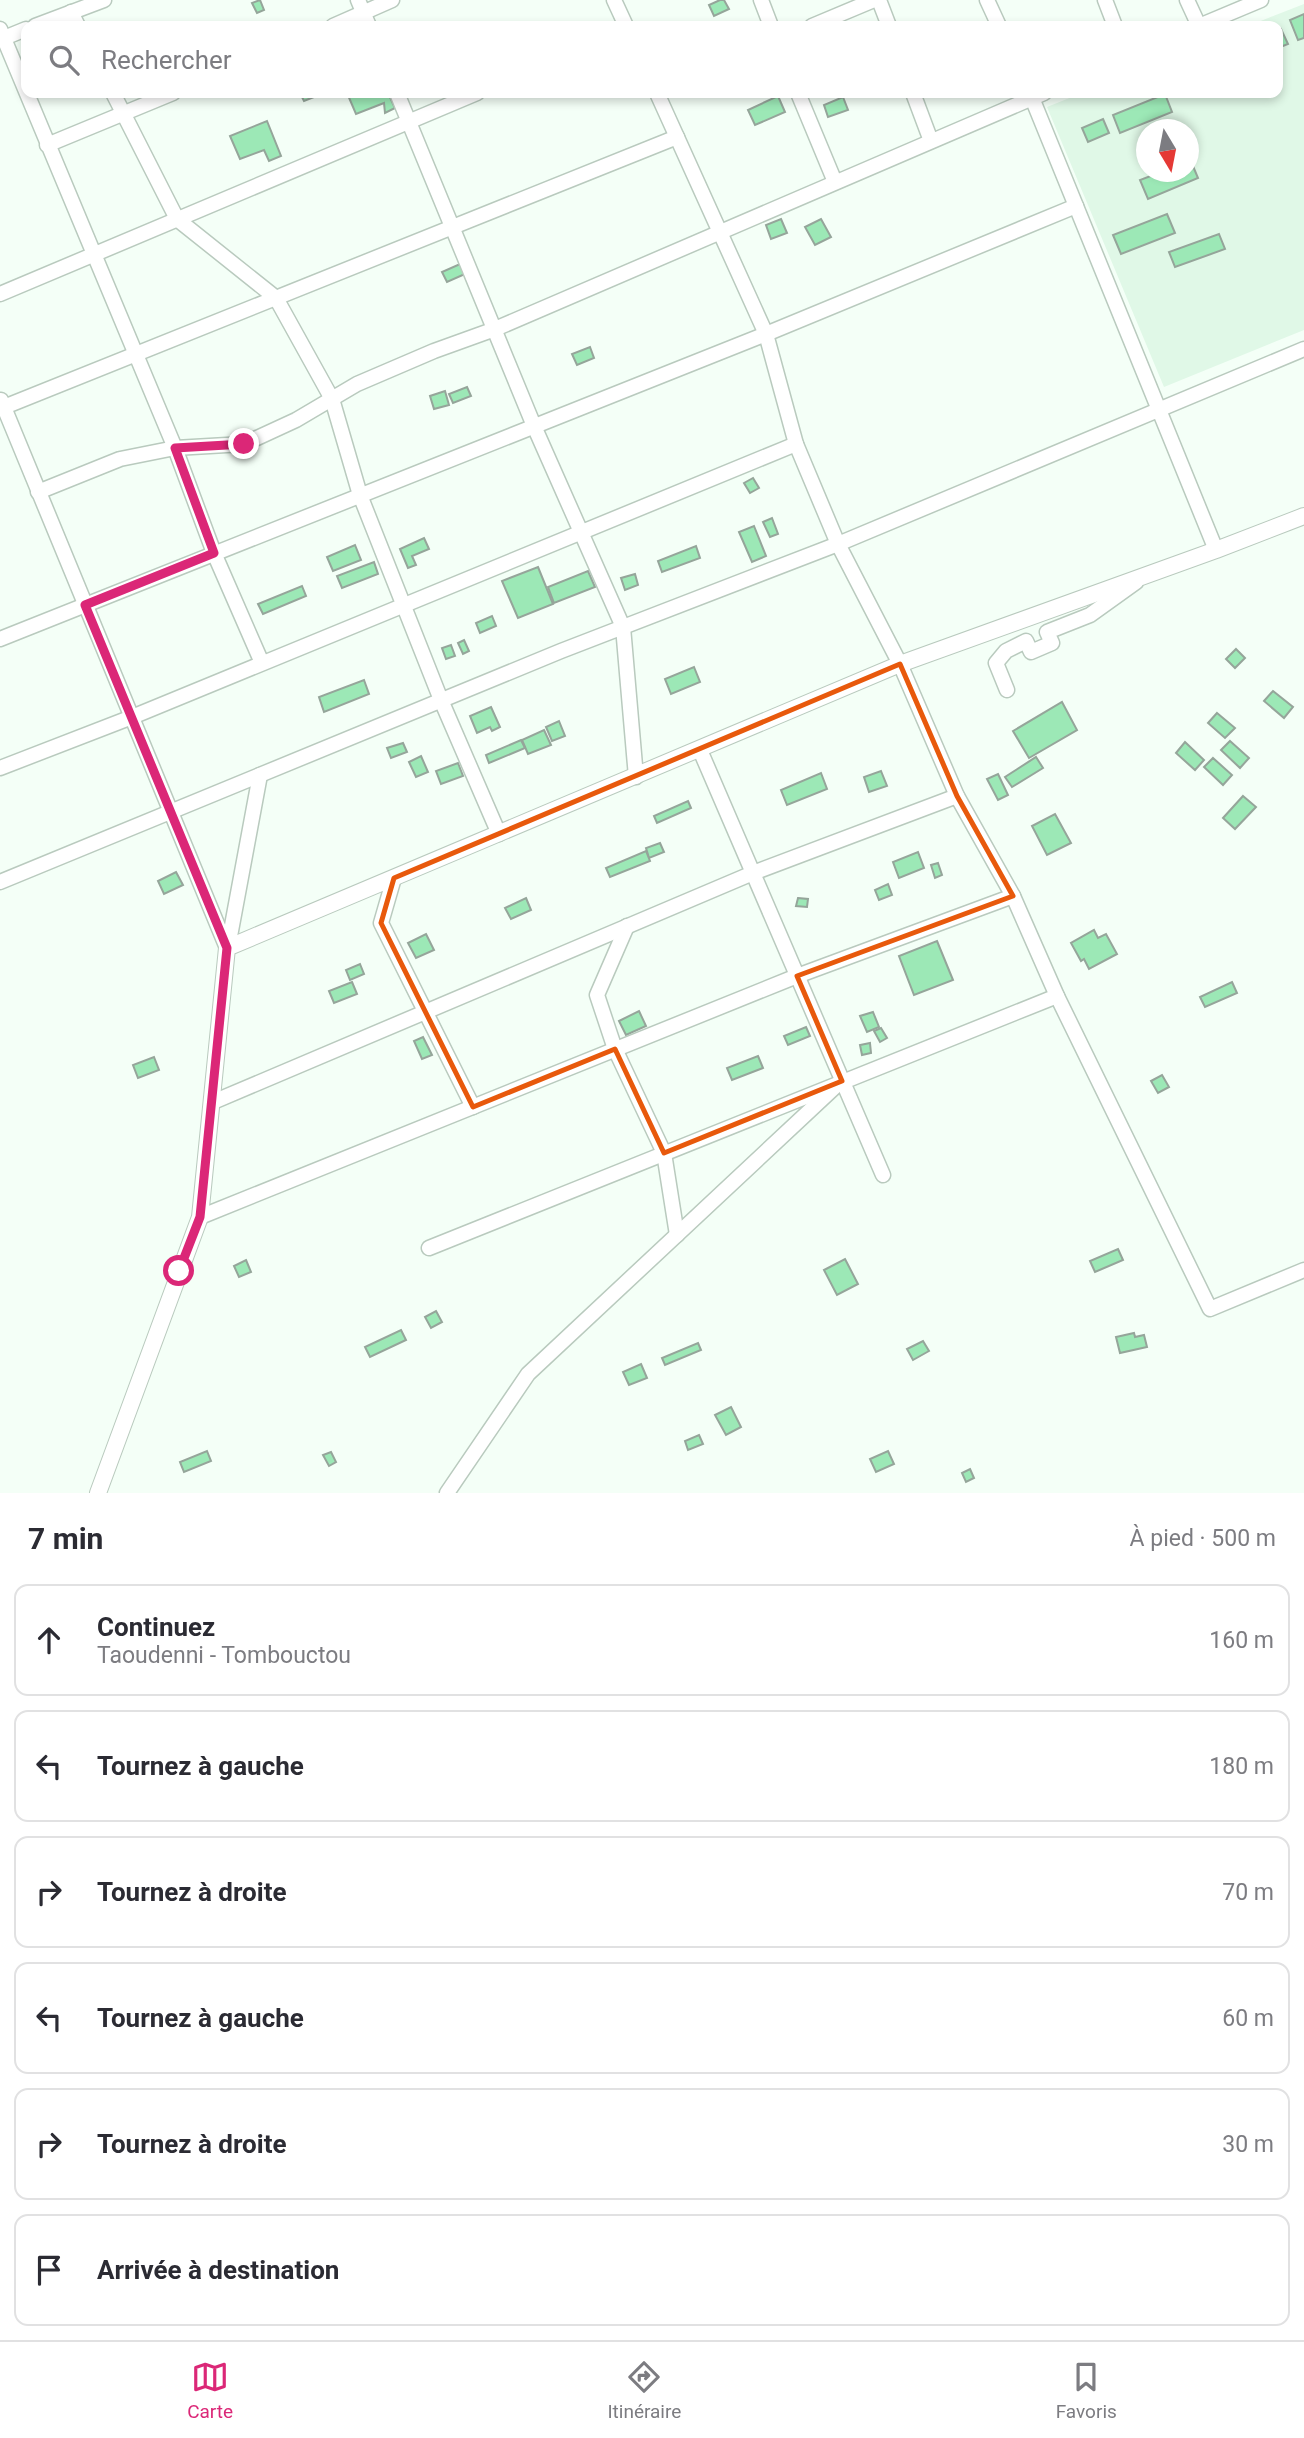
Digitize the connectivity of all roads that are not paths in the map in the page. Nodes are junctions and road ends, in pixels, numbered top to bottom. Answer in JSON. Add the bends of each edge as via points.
{"nodes":[{"id":1,"x":104,"y":0,"type":"edge"},
{"id":2,"x":392,"y":0,"type":"edge"},
{"id":3,"x":614,"y":0,"type":"edge"},
{"id":4,"x":761,"y":0,"type":"edge"},
{"id":5,"x":874,"y":0,"type":"edge"},
{"id":6,"x":879,"y":0,"type":"edge"},
{"id":7,"x":988,"y":0,"type":"edge"},
{"id":8,"x":1105,"y":0,"type":"edge"},
{"id":9,"x":1188,"y":0,"type":"edge"},
{"id":10,"x":1261,"y":0,"type":"edge"},
{"id":11,"x":71,"y":12,"type":"junction"},
{"id":12,"x":364,"y":13,"type":"edge"},
{"id":13,"x":47,"y":21,"type":"edge"},
{"id":14,"x":76,"y":21,"type":"edge"},
{"id":15,"x":345,"y":21,"type":"edge"},
{"id":16,"x":624,"y":21,"type":"edge"},
{"id":17,"x":769,"y":21,"type":"edge"},
{"id":18,"x":824,"y":21,"type":"edge"},
{"id":19,"x":887,"y":21,"type":"edge"},
{"id":20,"x":997,"y":21,"type":"edge"},
{"id":21,"x":1113,"y":21,"type":"edge"},
{"id":22,"x":1197,"y":21,"type":"edge"},
{"id":23,"x":1211,"y":21,"type":"edge"},
{"id":24,"x":21,"y":30,"type":"edge"},
{"id":25,"x":2,"y":33,"type":"edge"},
{"id":26,"x":21,"y":80,"type":"edge"},
{"id":27,"x":28,"y":98,"type":"edge"},
{"id":28,"x":116,"y":98,"type":"edge"},
{"id":29,"x":160,"y":98,"type":"edge"},
{"id":30,"x":399,"y":98,"type":"edge"},
{"id":31,"x":465,"y":98,"type":"edge"},
{"id":32,"x":660,"y":98,"type":"edge"},
{"id":33,"x":800,"y":98,"type":"edge"},
{"id":34,"x":915,"y":98,"type":"edge"},
{"id":35,"x":1026,"y":98,"type":"edge"},
{"id":36,"x":1036,"y":98,"type":"edge"},
{"id":37,"x":123,"y":113,"type":"junction"},
{"id":38,"x":409,"y":122,"type":"junction"},
{"id":39,"x":677,"y":137,"type":"junction"},
{"id":40,"x":931,"y":141,"type":"junction"},
{"id":41,"x":47,"y":145,"type":"junction"},
{"id":42,"x":835,"y":182,"type":"junction"},
{"id":43,"x":1076,"y":206,"type":"junction"},
{"id":44,"x":177,"y":219,"type":"junction"},
{"id":45,"x":453,"y":227,"type":"junction"},
{"id":46,"x":719,"y":231,"type":"junction"},
{"id":47,"x":93,"y":254,"type":"junction"},
{"id":48,"x":0,"y":294,"type":"edge"},
{"id":49,"x":276,"y":298,"type":"junction"},
{"id":50,"x":495,"y":329,"type":"junction"},
{"id":51,"x":766,"y":334,"type":"junction"},
{"id":52,"x":1304,"y":349,"type":"edge"},
{"id":53,"x":135,"y":355,"type":"junction"},
{"id":54,"x":332,"y":399,"type":"junction"},
{"id":55,"x":2,"y":403,"type":"edge"},
{"id":56,"x":1159,"y":410,"type":"junction"},
{"id":57,"x":534,"y":426,"type":"junction"},
{"id":58,"x":796,"y":444,"type":"junction"},
{"id":59,"x":175,"y":448,"type":"junction"},
{"id":60,"x":38,"y":492,"type":"junction"},
{"id":61,"x":360,"y":495,"type":"junction"},
{"id":62,"x":1304,"y":516,"type":"edge"},
{"id":63,"x":581,"y":532,"type":"junction"},
{"id":64,"x":838,"y":544,"type":"junction"},
{"id":65,"x":1216,"y":550,"type":"junction"},
{"id":66,"x":214,"y":553,"type":"junction"},
{"id":67,"x":1147,"y":575,"type":"junction"},
{"id":68,"x":85,"y":605,"type":"junction"},
{"id":69,"x":403,"y":605,"type":"junction"},
{"id":70,"x":623,"y":627,"type":"junction"},
{"id":71,"x":0,"y":639,"type":"edge"},
{"id":72,"x":262,"y":663,"type":"junction"},
{"id":73,"x":900,"y":664,"type":"junction"},
{"id":74,"x":1007,"y":690,"type":"dead end"},
{"id":75,"x":441,"y":700,"type":"junction"},
{"id":76,"x":132,"y":717,"type":"junction"},
{"id":77,"x":700,"y":750,"type":"junction"},
{"id":78,"x":0,"y":768,"type":"edge"},
{"id":79,"x":260,"y":775,"type":"junction"},
{"id":80,"x":636,"y":777,"type":"junction"},
{"id":81,"x":957,"y":796,"type":"junction"},
{"id":82,"x":171,"y":812,"type":"junction"},
{"id":83,"x":499,"y":834,"type":"junction"},
{"id":84,"x":753,"y":873,"type":"junction"},
{"id":85,"x":394,"y":878,"type":"junction"},
{"id":86,"x":0,"y":882,"type":"edge"},
{"id":87,"x":1013,"y":896,"type":"junction"},
{"id":88,"x":627,"y":926,"type":"junction"},
{"id":89,"x":227,"y":948,"type":"junction"},
{"id":90,"x":797,"y":976,"type":"junction"},
{"id":91,"x":1058,"y":996,"type":"junction"},
{"id":92,"x":424,"y":1012,"type":"junction"},
{"id":93,"x":615,"y":1049,"type":"junction"},
{"id":94,"x":842,"y":1081,"type":"junction"},
{"id":95,"x":213,"y":1102,"type":"junction"},
{"id":96,"x":473,"y":1107,"type":"junction"},
{"id":97,"x":664,"y":1153,"type":"junction"},
{"id":98,"x":883,"y":1175,"type":"dead end"},
{"id":99,"x":200,"y":1217,"type":"junction"},
{"id":100,"x":677,"y":1234,"type":"junction"},
{"id":101,"x":429,"y":1248,"type":"dead end"},
{"id":102,"x":1304,"y":1270,"type":"edge"},
{"id":103,"x":98,"y":1493,"type":"edge"},
{"id":104,"x":447,"y":1493,"type":"edge"}],
"edges":[{"from":1,"to":11,"type":"street"},
{"from":2,"to":12,"type":"street"},
{"from":3,"to":16,"type":"street"},
{"from":4,"to":17,"type":"street"},
{"from":5,"to":18,"type":"street"},
{"from":6,"to":19,"type":"street"},
{"from":7,"to":20,"type":"street"},
{"from":8,"to":21,"type":"street"},
{"from":9,"to":22,"type":"street"},
{"from":10,"to":23,"type":"street"},
{"from":11,"to":13,"type":"street"},
{"from":11,"to":14,"type":"street"},
{"from":12,"to":15,"type":"street"},
{"from":24,"to":25,"type":"street"},
{"from":25,"to":26,"type":"street"},
{"from":27,"to":41,"type":"street"},
{"from":28,"to":37,"type":"street"},
{"from":29,"to":37,"type":"street"},
{"from":30,"to":38,"type":"street"},
{"from":31,"to":38,"type":"street"},
{"from":32,"to":39,"type":"street"},
{"from":33,"to":42,"type":"street"},
{"from":34,"to":40,"type":"street"},
{"from":35,"to":40,"type":"street"},
{"from":36,"to":43,"type":"street"},
{"from":37,"to":41,"type":"street"},
{"from":37,"to":44,"type":"street"},
{"from":38,"to":44,"type":"street"},
{"from":38,"to":45,"type":"street"},
{"from":39,"to":45,"type":"street"},
{"from":39,"to":46,"type":"street"},
{"from":40,"to":42,"type":"street"},
{"from":41,"to":47,"type":"street"},
{"from":42,"to":46,"type":"street"},
{"from":43,"to":51,"type":"street"},
{"from":43,"to":56,"type":"street"},
{"from":44,"to":47,"type":"street"},
{"from":44,"to":49,"type":"street"},
{"from":45,"to":49,"type":"street"},
{"from":45,"to":50,"type":"street"},
{"from":46,"to":50,"type":"street"},
{"from":46,"to":51,"type":"street"},
{"from":47,"to":48,"type":"street"},
{"from":47,"to":53,"type":"street"},
{"from":49,"to":53,"type":"street"},
{"from":49,"to":54,"type":"street"},
{"from":50,"to":54,"type":"street","via":[[434,351]]},
{"from":50,"to":57,"type":"street"},
{"from":51,"to":57,"type":"street"},
{"from":51,"to":58,"type":"street"},
{"from":52,"to":56,"type":"street"},
{"from":53,"to":55,"type":"street"},
{"from":53,"to":59,"type":"street"},
{"from":54,"to":59,"type":"street","via":[[244,444]]},
{"from":54,"to":61,"type":"street"},
{"from":55,"to":60,"type":"street"},
{"from":56,"to":64,"type":"street"},
{"from":56,"to":65,"type":"street"},
{"from":57,"to":61,"type":"street"},
{"from":57,"to":63,"type":"street"},
{"from":58,"to":63,"type":"street"},
{"from":58,"to":64,"type":"street"},
{"from":59,"to":60,"type":"street","via":[[120,459]]},
{"from":59,"to":66,"type":"street"},
{"from":60,"to":68,"type":"street"},
{"from":61,"to":66,"type":"street"},
{"from":61,"to":69,"type":"street"},
{"from":62,"to":65,"type":"street"},
{"from":63,"to":69,"type":"street"},
{"from":63,"to":70,"type":"street"},
{"from":64,"to":70,"type":"street"},
{"from":64,"to":73,"type":"street"},
{"from":65,"to":67,"type":"street"},
{"from":66,"to":68,"type":"street"},
{"from":66,"to":72,"type":"street"},
{"from":67,"to":73,"type":"street"},
{"from":67,"to":74,"type":"street","via":[[1090,615],[1048,632],[1052,643],[1031,652],[1026,641],[1006,651],[996,663]]},
{"from":68,"to":71,"type":"street"},
{"from":68,"to":76,"type":"street"},
{"from":69,"to":72,"type":"street"},
{"from":69,"to":75,"type":"street"},
{"from":70,"to":75,"type":"street"},
{"from":70,"to":80,"type":"street"},
{"from":72,"to":76,"type":"street"},
{"from":73,"to":77,"type":"street"},
{"from":73,"to":81,"type":"street"},
{"from":75,"to":79,"type":"street"},
{"from":75,"to":83,"type":"street"},
{"from":76,"to":78,"type":"street"},
{"from":76,"to":82,"type":"street"},
{"from":77,"to":80,"type":"street"},
{"from":77,"to":84,"type":"street"},
{"from":79,"to":82,"type":"street"},
{"from":79,"to":89,"type":"street"},
{"from":80,"to":83,"type":"street"},
{"from":81,"to":84,"type":"street"},
{"from":81,"to":87,"type":"street"},
{"from":82,"to":86,"type":"street"},
{"from":82,"to":89,"type":"street"},
{"from":83,"to":85,"type":"street"},
{"from":84,"to":88,"type":"street"},
{"from":84,"to":90,"type":"street"},
{"from":85,"to":89,"type":"street"},
{"from":85,"to":92,"type":"street","via":[[381,923]]},
{"from":87,"to":90,"type":"street"},
{"from":87,"to":91,"type":"street"},
{"from":88,"to":92,"type":"street"},
{"from":88,"to":93,"type":"street","via":[[597,995]]},
{"from":89,"to":95,"type":"street"},
{"from":90,"to":93,"type":"street"},
{"from":90,"to":94,"type":"street"},
{"from":91,"to":94,"type":"street"},
{"from":91,"to":102,"type":"street","via":[[1210,1309]]},
{"from":92,"to":95,"type":"street"},
{"from":92,"to":96,"type":"street"},
{"from":93,"to":96,"type":"street"},
{"from":93,"to":97,"type":"street"},
{"from":94,"to":97,"type":"street"},
{"from":94,"to":98,"type":"street"},
{"from":94,"to":100,"type":"street"},
{"from":95,"to":99,"type":"street"},
{"from":96,"to":99,"type":"street"},
{"from":97,"to":100,"type":"street"},
{"from":97,"to":101,"type":"street"},
{"from":99,"to":103,"type":"street"},
{"from":100,"to":104,"type":"street","via":[[528,1374]]}]}
